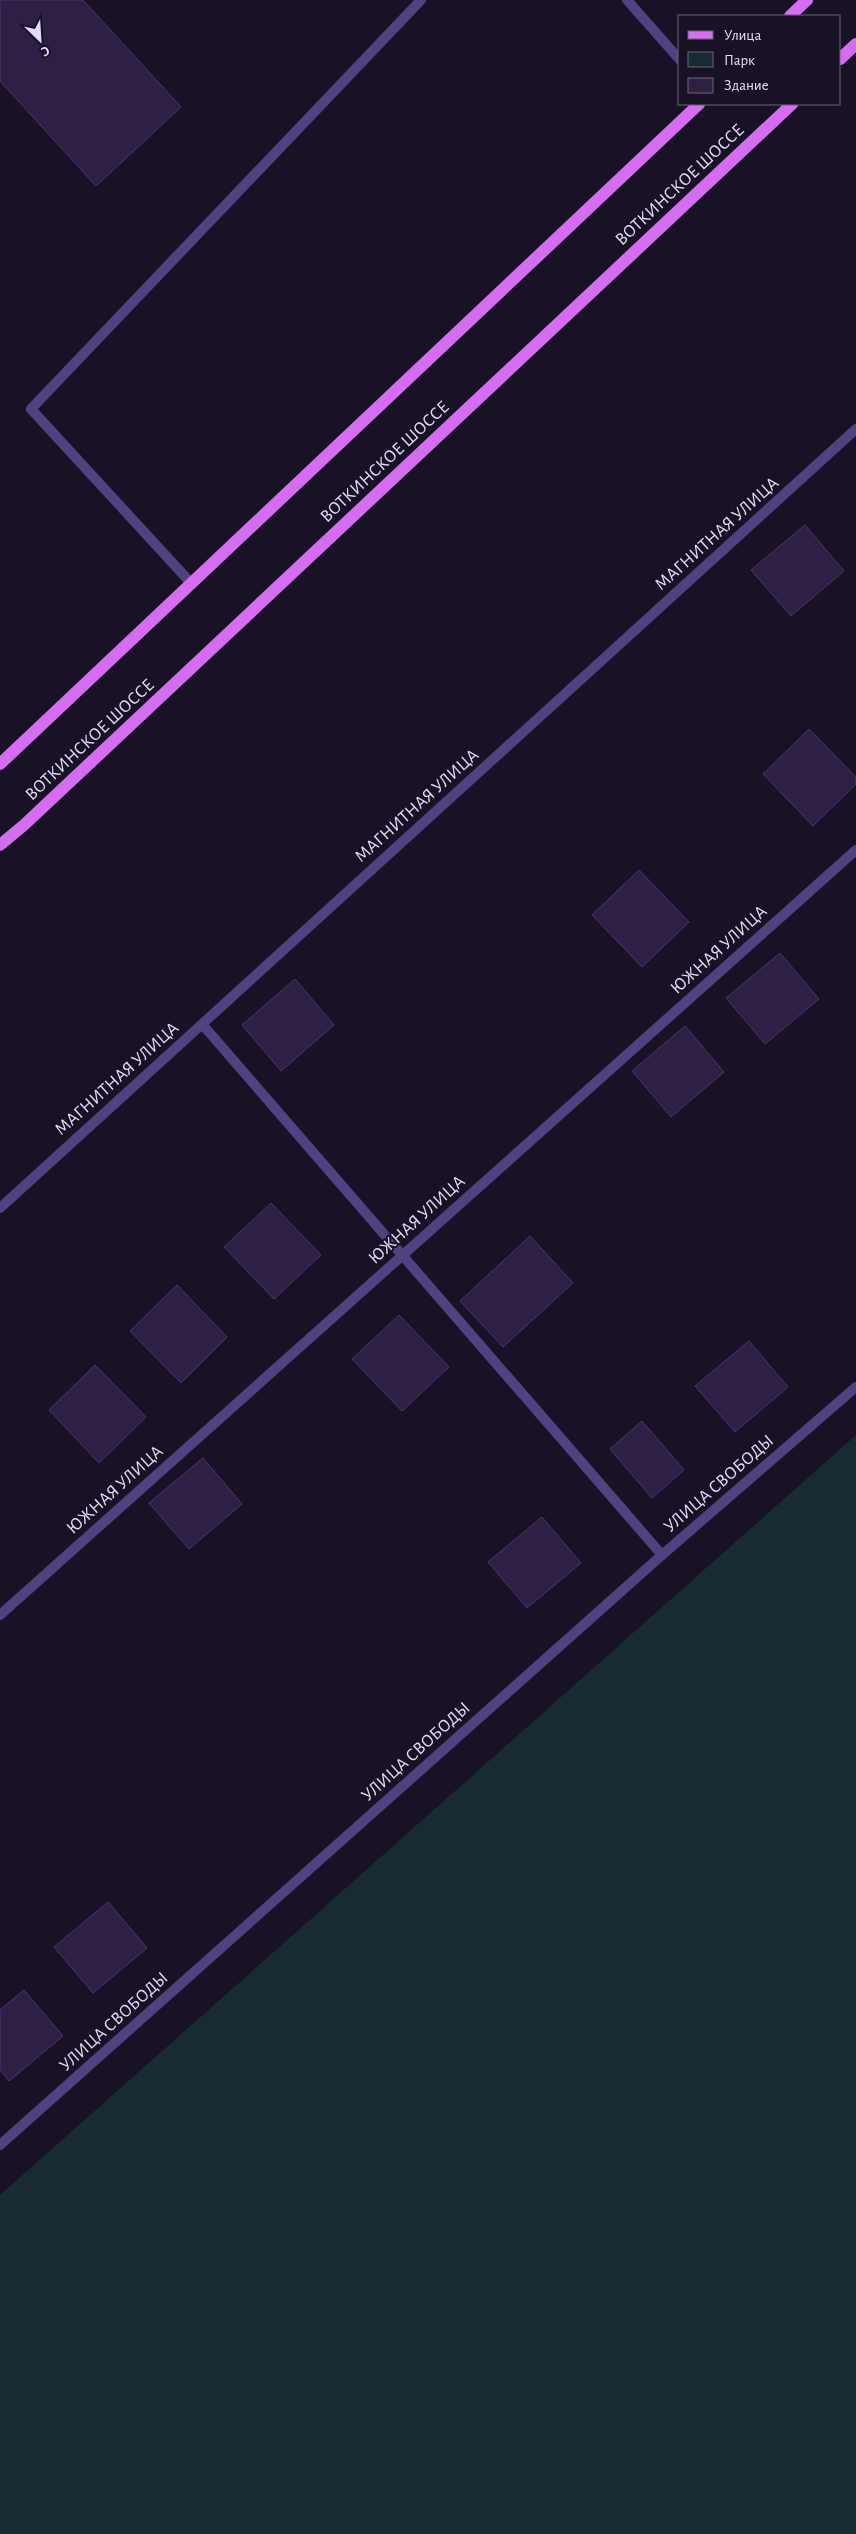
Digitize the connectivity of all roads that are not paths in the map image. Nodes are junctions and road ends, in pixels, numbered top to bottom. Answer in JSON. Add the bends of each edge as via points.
{"nodes":[{"id":1,"x":422,"y":0,"type":"edge"},
{"id":2,"x":627,"y":0,"type":"edge"},
{"id":3,"x":807,"y":0,"type":"edge"},
{"id":4,"x":791,"y":15,"type":"edge"},
{"id":5,"x":856,"y":44,"type":"edge"},
{"id":6,"x":678,"y":58,"type":"edge"},
{"id":7,"x":841,"y":58,"type":"edge"},
{"id":8,"x":698,"y":105,"type":"edge"},
{"id":9,"x":791,"y":105,"type":"edge"},
{"id":10,"x":856,"y":429,"type":"edge"},
{"id":11,"x":191,"y":583,"type":"junction"},
{"id":12,"x":0,"y":764,"type":"edge"},
{"id":13,"x":0,"y":845,"type":"edge"},
{"id":14,"x":856,"y":850,"type":"edge"},
{"id":15,"x":202,"y":1024,"type":"junction"},
{"id":16,"x":0,"y":1208,"type":"edge"},
{"id":17,"x":402,"y":1255,"type":"junction"},
{"id":18,"x":856,"y":1387,"type":"edge"},
{"id":19,"x":662,"y":1555,"type":"junction"},
{"id":20,"x":0,"y":1614,"type":"edge"},
{"id":21,"x":0,"y":2145,"type":"edge"}],
"edges":[{"from":1,"to":11,"type":"street","via":[[30,409]]},
{"from":2,"to":6,"type":"street"},
{"from":3,"to":4,"type":"main road"},
{"from":5,"to":7,"type":"main road"},
{"from":8,"to":11,"type":"main road"},
{"from":9,"to":13,"type":"main road","name":"ВОТКИНСКОЕ ШОССЕ"},
{"from":10,"to":15,"type":"street","name":"МАГНИТНАЯ УЛИЦА"},
{"from":11,"to":12,"type":"main road"},
{"from":14,"to":17,"type":"street","name":"ЮЖНАЯ УЛИЦА"},
{"from":15,"to":16,"type":"street","name":"МАГНИТНАЯ УЛИЦА"},
{"from":15,"to":17,"type":"street"},
{"from":17,"to":19,"type":"street"},
{"from":17,"to":20,"type":"street","name":"ЮЖНАЯ УЛИЦА"},
{"from":18,"to":19,"type":"street","name":"УЛИЦА СВОБОДЫ"},
{"from":19,"to":21,"type":"street","name":"УЛИЦА СВОБОДЫ"}]}
